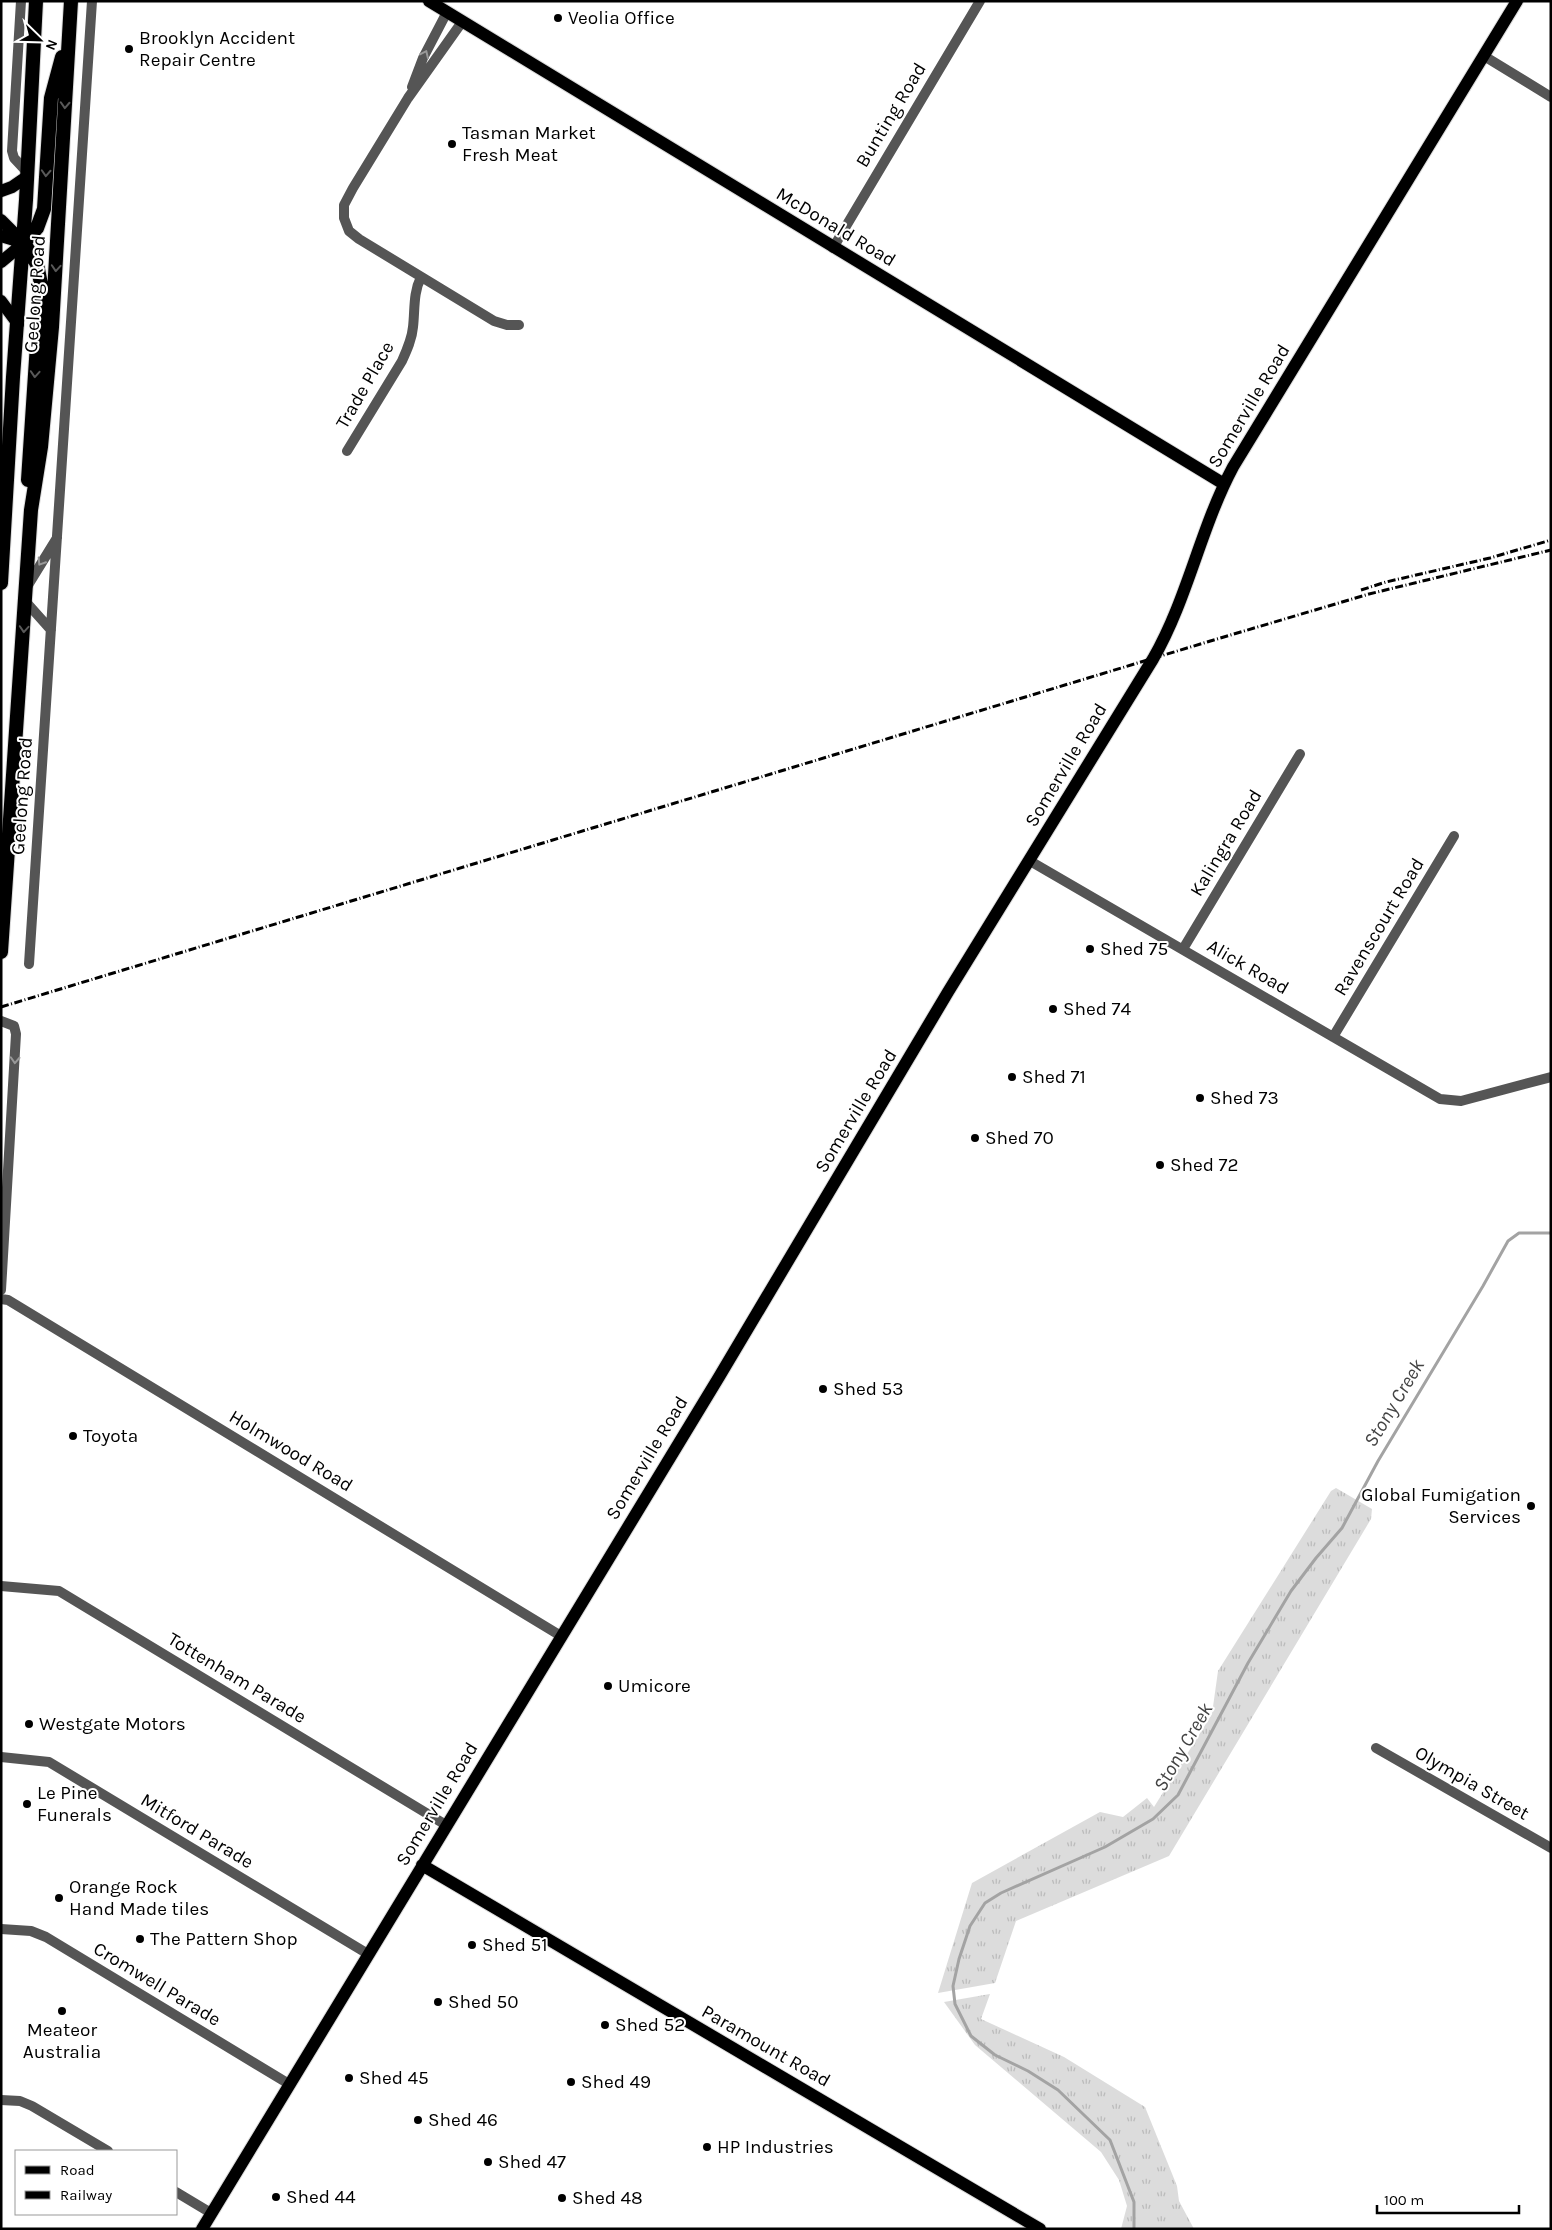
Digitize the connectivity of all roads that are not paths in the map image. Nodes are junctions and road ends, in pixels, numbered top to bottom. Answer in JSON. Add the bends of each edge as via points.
{"nodes":[{"id":1,"x":21,"y":1,"type":"edge"},
{"id":2,"x":36,"y":1,"type":"edge"},
{"id":3,"x":71,"y":1,"type":"edge"},
{"id":4,"x":92,"y":1,"type":"edge"},
{"id":5,"x":429,"y":1,"type":"edge"},
{"id":6,"x":980,"y":1,"type":"edge"},
{"id":7,"x":1517,"y":1,"type":"edge"},
{"id":8,"x":447,"y":12,"type":"junction"},
{"id":9,"x":462,"y":22,"type":"junction"},
{"id":10,"x":68,"y":39,"type":"junction"},
{"id":11,"x":1484,"y":56,"type":"junction"},
{"id":12,"x":1551,"y":97,"type":"edge"},
{"id":13,"x":408,"y":98,"type":"junction"},
{"id":14,"x":28,"y":175,"type":"junction"},
{"id":15,"x":1,"y":191,"type":"edge"},
{"id":16,"x":1,"y":220,"type":"edge"},
{"id":17,"x":1,"y":236,"type":"edge"},
{"id":18,"x":24,"y":243,"type":"junction"},
{"id":19,"x":833,"y":248,"type":"junction"},
{"id":20,"x":1,"y":262,"type":"edge"},
{"id":21,"x":421,"y":277,"type":"junction"},
{"id":22,"x":1,"y":301,"type":"edge"},
{"id":23,"x":18,"y":324,"type":"junction"},
{"id":24,"x":519,"y":326,"type":"dead end"},
{"id":25,"x":7,"y":378,"type":"edge"},
{"id":26,"x":347,"y":451,"type":"dead end"},
{"id":27,"x":1224,"y":484,"type":"junction"},
{"id":28,"x":31,"y":510,"type":"junction"},
{"id":29,"x":57,"y":537,"type":"junction"},
{"id":30,"x":1,"y":583,"type":"edge"},
{"id":31,"x":27,"y":588,"type":"junction"},
{"id":32,"x":26,"y":602,"type":"junction"},
{"id":33,"x":51,"y":630,"type":"junction"},
{"id":34,"x":1300,"y":754,"type":"dead end"},
{"id":35,"x":1454,"y":836,"type":"dead end"},
{"id":36,"x":1030,"y":861,"type":"junction"},
{"id":37,"x":1183,"y":949,"type":"junction"},
{"id":38,"x":1,"y":952,"type":"edge"},
{"id":39,"x":29,"y":964,"type":"dead end"},
{"id":40,"x":1,"y":1021,"type":"edge"},
{"id":41,"x":1333,"y":1037,"type":"junction"},
{"id":42,"x":1551,"y":1076,"type":"edge"},
{"id":43,"x":1,"y":1290,"type":"edge"},
{"id":44,"x":1,"y":1298,"type":"edge"},
{"id":45,"x":1,"y":1586,"type":"edge"},
{"id":46,"x":561,"y":1636,"type":"junction"},
{"id":47,"x":1376,"y":1748,"type":"dead end"},
{"id":48,"x":1,"y":1757,"type":"edge"},
{"id":49,"x":446,"y":1825,"type":"junction"},
{"id":50,"x":1551,"y":1848,"type":"edge"},
{"id":51,"x":422,"y":1865,"type":"junction"},
{"id":52,"x":1,"y":1929,"type":"edge"},
{"id":53,"x":368,"y":1954,"type":"junction"},
{"id":54,"x":289,"y":2084,"type":"junction"},
{"id":55,"x":1,"y":2100,"type":"edge"},
{"id":56,"x":106,"y":2150,"type":"edge"},
{"id":57,"x":178,"y":2193,"type":"edge"},
{"id":58,"x":211,"y":2213,"type":"junction"},
{"id":59,"x":202,"y":2229,"type":"edge"},
{"id":60,"x":1040,"y":2229,"type":"edge"}],
"edges":[{"from":1,"to":14,"type":"street","via":[[12,150],[14,158]]},
{"from":2,"to":14,"type":"highway","name":"Geelong Road"},
{"from":3,"to":10,"type":"highway","name":"Geelong Road"},
{"from":4,"to":29,"type":"street","name":"Geelong Road"},
{"from":5,"to":8,"type":"main road","name":"McDonald Road"},
{"from":6,"to":19,"type":"street","name":"Bunting Road"},
{"from":7,"to":11,"type":"main road","name":"Somerville Road"},
{"from":8,"to":9,"type":"main road","name":"McDonald Road"},
{"from":13,"to":8,"type":"street","one_way":true,"via":[[423,58]]},
{"from":9,"to":13,"type":"street"},
{"from":9,"to":19,"type":"main road","name":"McDonald Road"},
{"from":10,"to":18,"type":"highway","one_way":true,"via":[[50,98],[43,213],[35,231]]},
{"from":10,"to":28,"type":"highway","name":"Geelong Road","one_way":true,"via":[[52,327],[43,433]]},
{"from":11,"to":12,"type":"street"},
{"from":11,"to":27,"type":"main road","name":"Somerville Road"},
{"from":13,"to":21,"type":"street","via":[[353,188],[344,205],[344,218],[349,231],[358,239]]},
{"from":14,"to":15,"type":"main road"},
{"from":14,"to":18,"type":"highway","name":"Geelong Road"},
{"from":16,"to":18,"type":"main road"},
{"from":17,"to":18,"type":"main road"},
{"from":18,"to":20,"type":"main road"},
{"from":18,"to":23,"type":"highway","name":"Geelong Road"},
{"from":18,"to":28,"type":"highway","one_way":true,"via":[[38,264],[41,284],[29,464]]},
{"from":19,"to":27,"type":"main road","name":"McDonald Road"},
{"from":21,"to":24,"type":"street","via":[[494,321]]},
{"from":21,"to":26,"type":"street","name":"Trade Place","via":[[415,292],[409,346]]},
{"from":22,"to":23,"type":"main road"},
{"from":23,"to":25,"type":"highway","name":"Geelong Road"},
{"from":25,"to":30,"type":"highway","name":"Geelong Road"},
{"from":27,"to":36,"type":"main road","name":"Somerville Road","via":[[1176,614],[1157,653]]},
{"from":28,"to":31,"type":"highway","name":"Geelong Road"},
{"from":29,"to":31,"type":"street","name":"Geelong Road","one_way":true},
{"from":29,"to":33,"type":"street","name":"Geelong Road"},
{"from":31,"to":32,"type":"highway","name":"Geelong Road"},
{"from":32,"to":33,"type":"street"},
{"from":32,"to":38,"type":"highway","name":"Geelong Road","one_way":true},
{"from":33,"to":39,"type":"street","name":"Geelong Road"},
{"from":34,"to":37,"type":"street","name":"Kalingra Road"},
{"from":35,"to":41,"type":"street","name":"Ravenscourt Road"},
{"from":36,"to":37,"type":"street","name":"Alick Road"},
{"from":36,"to":46,"type":"main road","name":"Somerville Road"},
{"from":37,"to":41,"type":"street","name":"Alick Road"},
{"from":40,"to":43,"type":"street","one_way":true,"via":[[14,1026],[16,1034]]},
{"from":41,"to":42,"type":"street","name":"Alick Road","via":[[1426,1092],[1449,1101],[1479,1097]]},
{"from":44,"to":46,"type":"street","name":"Holmwood Road"},
{"from":45,"to":49,"type":"street","name":"Tottenham Parade","via":[[59,1591]]},
{"from":46,"to":49,"type":"main road","name":"Somerville Road"},
{"from":47,"to":50,"type":"street","name":"Olympia Street"},
{"from":48,"to":53,"type":"street","name":"Mitford Parade","via":[[49,1762]]},
{"from":49,"to":51,"type":"main road","name":"Somerville Road"},
{"from":51,"to":53,"type":"main road","name":"Somerville Road"},
{"from":51,"to":60,"type":"main road","name":"Paramount Road"},
{"from":52,"to":54,"type":"street","name":"Cromwell Parade","via":[[31,1931],[46,1937]]},
{"from":53,"to":54,"type":"main road","name":"Somerville Road"},
{"from":54,"to":58,"type":"main road","name":"Somerville Road"},
{"from":55,"to":56,"type":"street","via":[[20,2101],[32,2106]]},
{"from":57,"to":58,"type":"street"},
{"from":58,"to":59,"type":"main road","name":"Somerville Road"}]}
